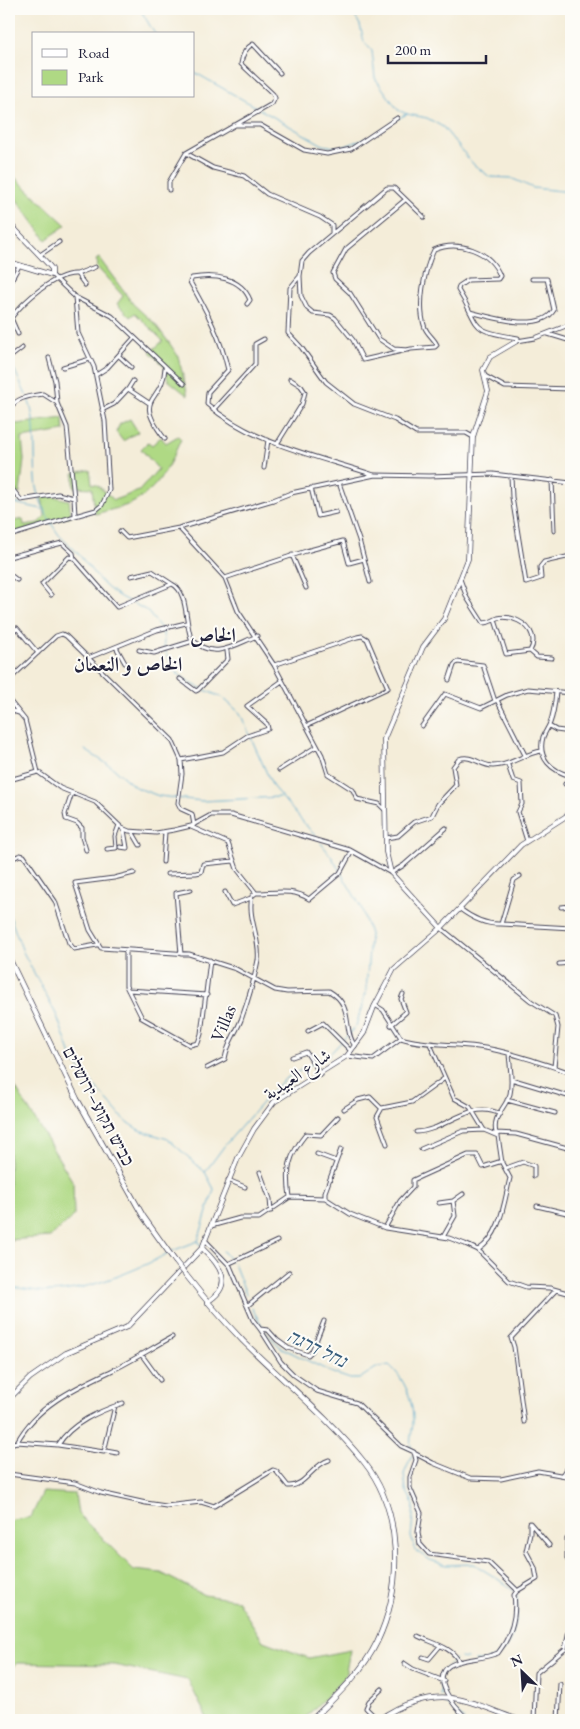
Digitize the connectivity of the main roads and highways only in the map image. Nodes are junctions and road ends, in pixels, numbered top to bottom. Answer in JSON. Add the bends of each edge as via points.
{"nodes":[{"id":1,"x":9,"y":958,"type":"edge"},
{"id":2,"x":312,"y":1720,"type":"edge"}],
"edges":[{"from":1,"to":2,"type":"main road","name":"כביש תקוע–ירושלים","bridge":true,"via":[[77,1099],[143,1216],[207,1302],[365,1463],[382,1494],[394,1531],[396,1570],[391,1608],[377,1643],[352,1680]]}]}
